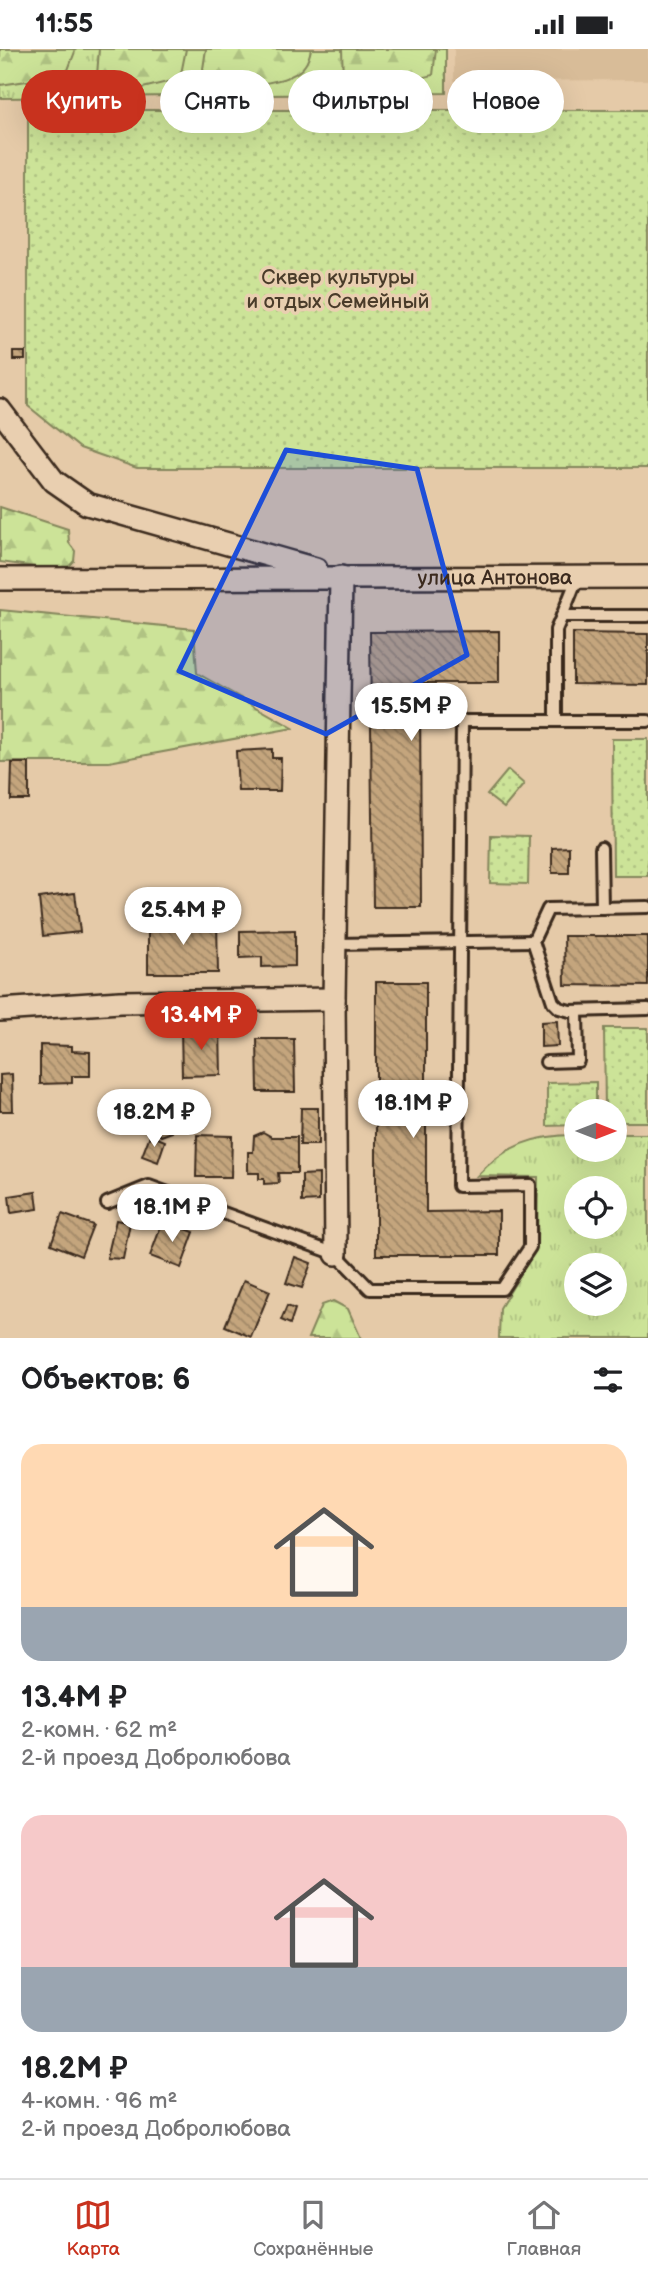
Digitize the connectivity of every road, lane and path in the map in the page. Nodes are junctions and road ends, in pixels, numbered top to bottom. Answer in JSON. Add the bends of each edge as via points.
{"nodes":[{"id":1,"x":0,"y":410,"type":"edge"},
{"id":2,"x":341,"y":576,"type":"junction"},
{"id":3,"x":578,"y":576,"type":"junction"},
{"id":4,"x":648,"y":577,"type":"edge"},
{"id":5,"x":0,"y":579,"type":"edge"},
{"id":6,"x":562,"y":616,"type":"junction"},
{"id":7,"x":648,"y":616,"type":"edge"},
{"id":8,"x":556,"y":721,"type":"junction"},
{"id":9,"x":648,"y":721,"type":"edge"},
{"id":10,"x":601,"y":848,"type":"dead end"},
{"id":11,"x":648,"y":907,"type":"edge"},
{"id":12,"x":601,"y":908,"type":"junction"},
{"id":13,"x":533,"y":941,"type":"junction"},
{"id":14,"x":459,"y":942,"type":"junction"},
{"id":15,"x":335,"y":944,"type":"junction"},
{"id":16,"x":334,"y":999,"type":"junction"},
{"id":17,"x":648,"y":1009,"type":"edge"},
{"id":18,"x":0,"y":1010,"type":"edge"},
{"id":19,"x":577,"y":1011,"type":"junction"},
{"id":20,"x":546,"y":1062,"type":"dead end"},
{"id":21,"x":107,"y":1203,"type":"dead end"},
{"id":22,"x":336,"y":1254,"type":"junction"}],
"edges":[{"from":1,"to":2,"type":"street","via":[[54,481],[87,504]]},
{"from":2,"to":3,"type":"street","name":"улица Антонова"},
{"from":2,"to":5,"type":"street","name":"улица Антонова"},
{"from":2,"to":15,"type":"street"},
{"from":3,"to":4,"type":"street","name":"улица Антонова"},
{"from":3,"to":6,"type":"lane"},
{"from":6,"to":7,"type":"lane"},
{"from":6,"to":8,"type":"lane","via":[[556,630]]},
{"from":8,"to":9,"type":"lane"},
{"from":8,"to":14,"type":"lane","via":[[462,721]]},
{"from":10,"to":12,"type":"lane"},
{"from":11,"to":12,"type":"lane"},
{"from":12,"to":13,"type":"lane","via":[[548,909]]},
{"from":13,"to":14,"type":"lane"},
{"from":13,"to":19,"type":"lane","via":[[553,1002],[559,1008]]},
{"from":14,"to":15,"type":"lane"},
{"from":14,"to":22,"type":"lane","via":[[458,1186],[530,1185],[530,1247],[502,1289],[370,1289]]},
{"from":15,"to":16,"type":"street"},
{"from":16,"to":18,"type":"street","via":[[120,1002]]},
{"from":16,"to":22,"type":"street"},
{"from":17,"to":19,"type":"lane"},
{"from":19,"to":20,"type":"lane","via":[[578,1061]]},
{"from":21,"to":22,"type":"lane","via":[[149,1186]]}]}
